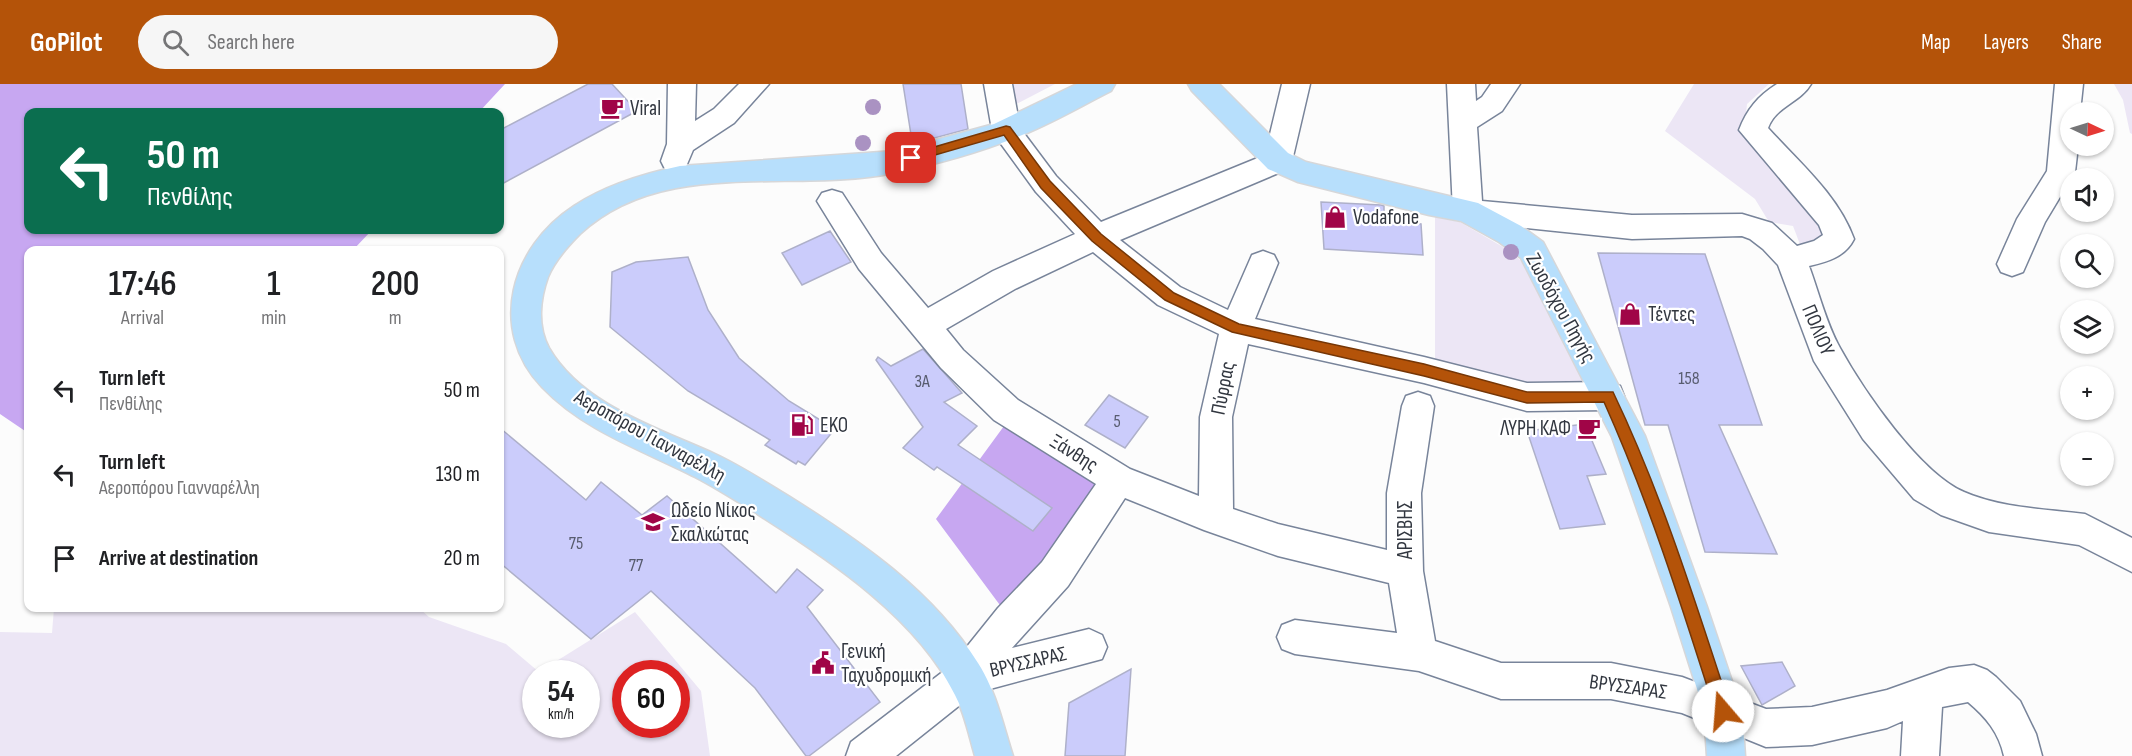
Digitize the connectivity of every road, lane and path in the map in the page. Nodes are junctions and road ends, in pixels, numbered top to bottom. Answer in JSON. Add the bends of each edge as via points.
{"nodes":[{"id":1,"x":682,"y":84,"type":"edge"},
{"id":2,"x":755,"y":84,"type":"edge"},
{"id":3,"x":998,"y":84,"type":"edge"},
{"id":4,"x":1101,"y":84,"type":"edge"},
{"id":5,"x":1202,"y":84,"type":"edge"},
{"id":6,"x":1296,"y":84,"type":"edge"},
{"id":7,"x":1461,"y":84,"type":"edge"},
{"id":8,"x":1506,"y":84,"type":"edge"},
{"id":9,"x":1797,"y":84,"type":"edge"},
{"id":10,"x":2069,"y":84,"type":"edge"},
{"id":11,"x":1465,"y":121,"type":"junction"},
{"id":12,"x":1006,"y":130,"type":"junction"},
{"id":13,"x":681,"y":144,"type":"junction"},
{"id":14,"x":1278,"y":161,"type":"junction"},
{"id":15,"x":669,"y":177,"type":"junction"},
{"id":16,"x":832,"y":201,"type":"dead end"},
{"id":17,"x":1468,"y":211,"type":"junction"},
{"id":18,"x":1096,"y":237,"type":"junction"},
{"id":19,"x":1791,"y":260,"type":"junction"},
{"id":20,"x":1263,"y":263,"type":"dead end"},
{"id":21,"x":2012,"y":264,"type":"dead end"},
{"id":22,"x":926,"y":325,"type":"junction"},
{"id":23,"x":1236,"y":328,"type":"junction"},
{"id":24,"x":1608,"y":396,"type":"junction"},
{"id":25,"x":1418,"y":406,"type":"dead end"},
{"id":26,"x":1118,"y":480,"type":"junction"},
{"id":27,"x":1216,"y":519,"type":"junction"},
{"id":28,"x":2132,"y":556,"type":"edge"},
{"id":29,"x":1405,"y":571,"type":"junction"},
{"id":30,"x":1294,"y":637,"type":"dead end"},
{"id":31,"x":1089,"y":647,"type":"dead end"},
{"id":32,"x":1419,"y":653,"type":"junction"},
{"id":33,"x":966,"y":677,"type":"junction"},
{"id":34,"x":1924,"y":696,"type":"junction"},
{"id":35,"x":1723,"y":711,"type":"junction"},
{"id":36,"x":866,"y":756,"type":"edge"},
{"id":37,"x":994,"y":756,"type":"edge"},
{"id":38,"x":1726,"y":756,"type":"edge"},
{"id":39,"x":1920,"y":756,"type":"edge"},
{"id":40,"x":2023,"y":756,"type":"edge"}],
"edges":[{"from":1,"to":13,"type":"street"},
{"from":2,"to":13,"type":"street","via":[[724,116]]},
{"from":3,"to":12,"type":"street"},
{"from":4,"to":12,"type":"main road","name":"Αεροπόρου Γιανναρέλλη"},
{"from":5,"to":14,"type":"main road","name":"Ζωοδόχου Πηγής"},
{"from":6,"to":14,"type":"street"},
{"from":7,"to":11,"type":"street"},
{"from":8,"to":11,"type":"street","via":[[1492,104]]},
{"from":9,"to":19,"type":"street","via":[[1758,114],[1753,130],[1825,210],[1839,239],[1823,251]]},
{"from":10,"to":21,"type":"street","via":[[2061,172],[2032,219]]},
{"from":11,"to":17,"type":"street"},
{"from":12,"to":15,"type":"main road","name":"Αεροπόρου Γιανναρέλλη","via":[[891,163]]},
{"from":12,"to":18,"type":"street","via":[[1046,184]]},
{"from":13,"to":15,"type":"street"},
{"from":14,"to":17,"type":"main road","name":"Ζωοδόχου Πηγής","via":[[1324,178]]},
{"from":14,"to":18,"type":"street"},
{"from":15,"to":33,"type":"main road","name":"Αεροπόρου Γιανναρέλλη","via":[[627,189],[607,200],[577,220],[550,247],[529,286],[527,338],[536,358],[584,404],[714,471],[808,527],[928,625]]},
{"from":16,"to":22,"type":"street","name":"Ξάνθης","via":[[870,261]]},
{"from":17,"to":19,"type":"street","name":"ΠΟΛΙΟΥ","via":[[1632,227],[1742,225],[1761,231]]},
{"from":17,"to":24,"type":"main road","name":"Ζωοδόχου Πηγής","via":[[1532,250]]},
{"from":18,"to":22,"type":"street","via":[[1004,280]]},
{"from":18,"to":23,"type":"street","via":[[1169,296]]},
{"from":19,"to":28,"type":"street","name":"ΠΟΛΙΟΥ","via":[[1825,352],[1875,429],[1926,488],[1953,504],[1989,516],[2085,530]]},
{"from":20,"to":23,"type":"street","name":"Πύρρας"},
{"from":22,"to":26,"type":"street","name":"Ξάνθης","via":[[952,359],[1006,410]]},
{"from":23,"to":24,"type":"street","via":[[1527,397]]},
{"from":23,"to":27,"type":"street","name":"Πύρρας","via":[[1216,417]]},
{"from":24,"to":35,"type":"main road","name":"Ζωοδόχου Πηγής","via":[[1636,458]]},
{"from":25,"to":29,"type":"street","name":"ΑΡΙΣΒΗΣ","via":[[1404,493]]},
{"from":26,"to":27,"type":"street","name":"Ξάνθης"},
{"from":26,"to":33,"type":"street","via":[[1056,574],[1011,620]]},
{"from":27,"to":29,"type":"street","name":"Ξάνθης","via":[[1278,540]]},
{"from":29,"to":32,"type":"street","name":"ΑΡΙΣΒΗΣ"},
{"from":30,"to":32,"type":"street","name":"ΒΡΥΣΣΑΡΑΣ"},
{"from":31,"to":33,"type":"street","name":"ΒΡΥΣΣΑΡΑΣ"},
{"from":32,"to":35,"type":"street","name":"ΒΡΥΣΣΑΡΑΣ","via":[[1501,681],[1611,681],[1682,695]]},
{"from":33,"to":36,"type":"street"},
{"from":33,"to":37,"type":"main road","name":"Αεροπόρου Γιανναρέλλη"},
{"from":34,"to":35,"type":"street","name":"ΒΡΥΣΣΑΡΑΣ","via":[[1812,726],[1766,728]]},
{"from":34,"to":39,"type":"street"},
{"from":34,"to":40,"type":"street","name":"ΒΡΥΣΣΑΡΑΣ","via":[[1974,682],[2006,712],[2021,740]]},
{"from":35,"to":38,"type":"main road","name":"Ζωοδόχου Πηγής"}]}
